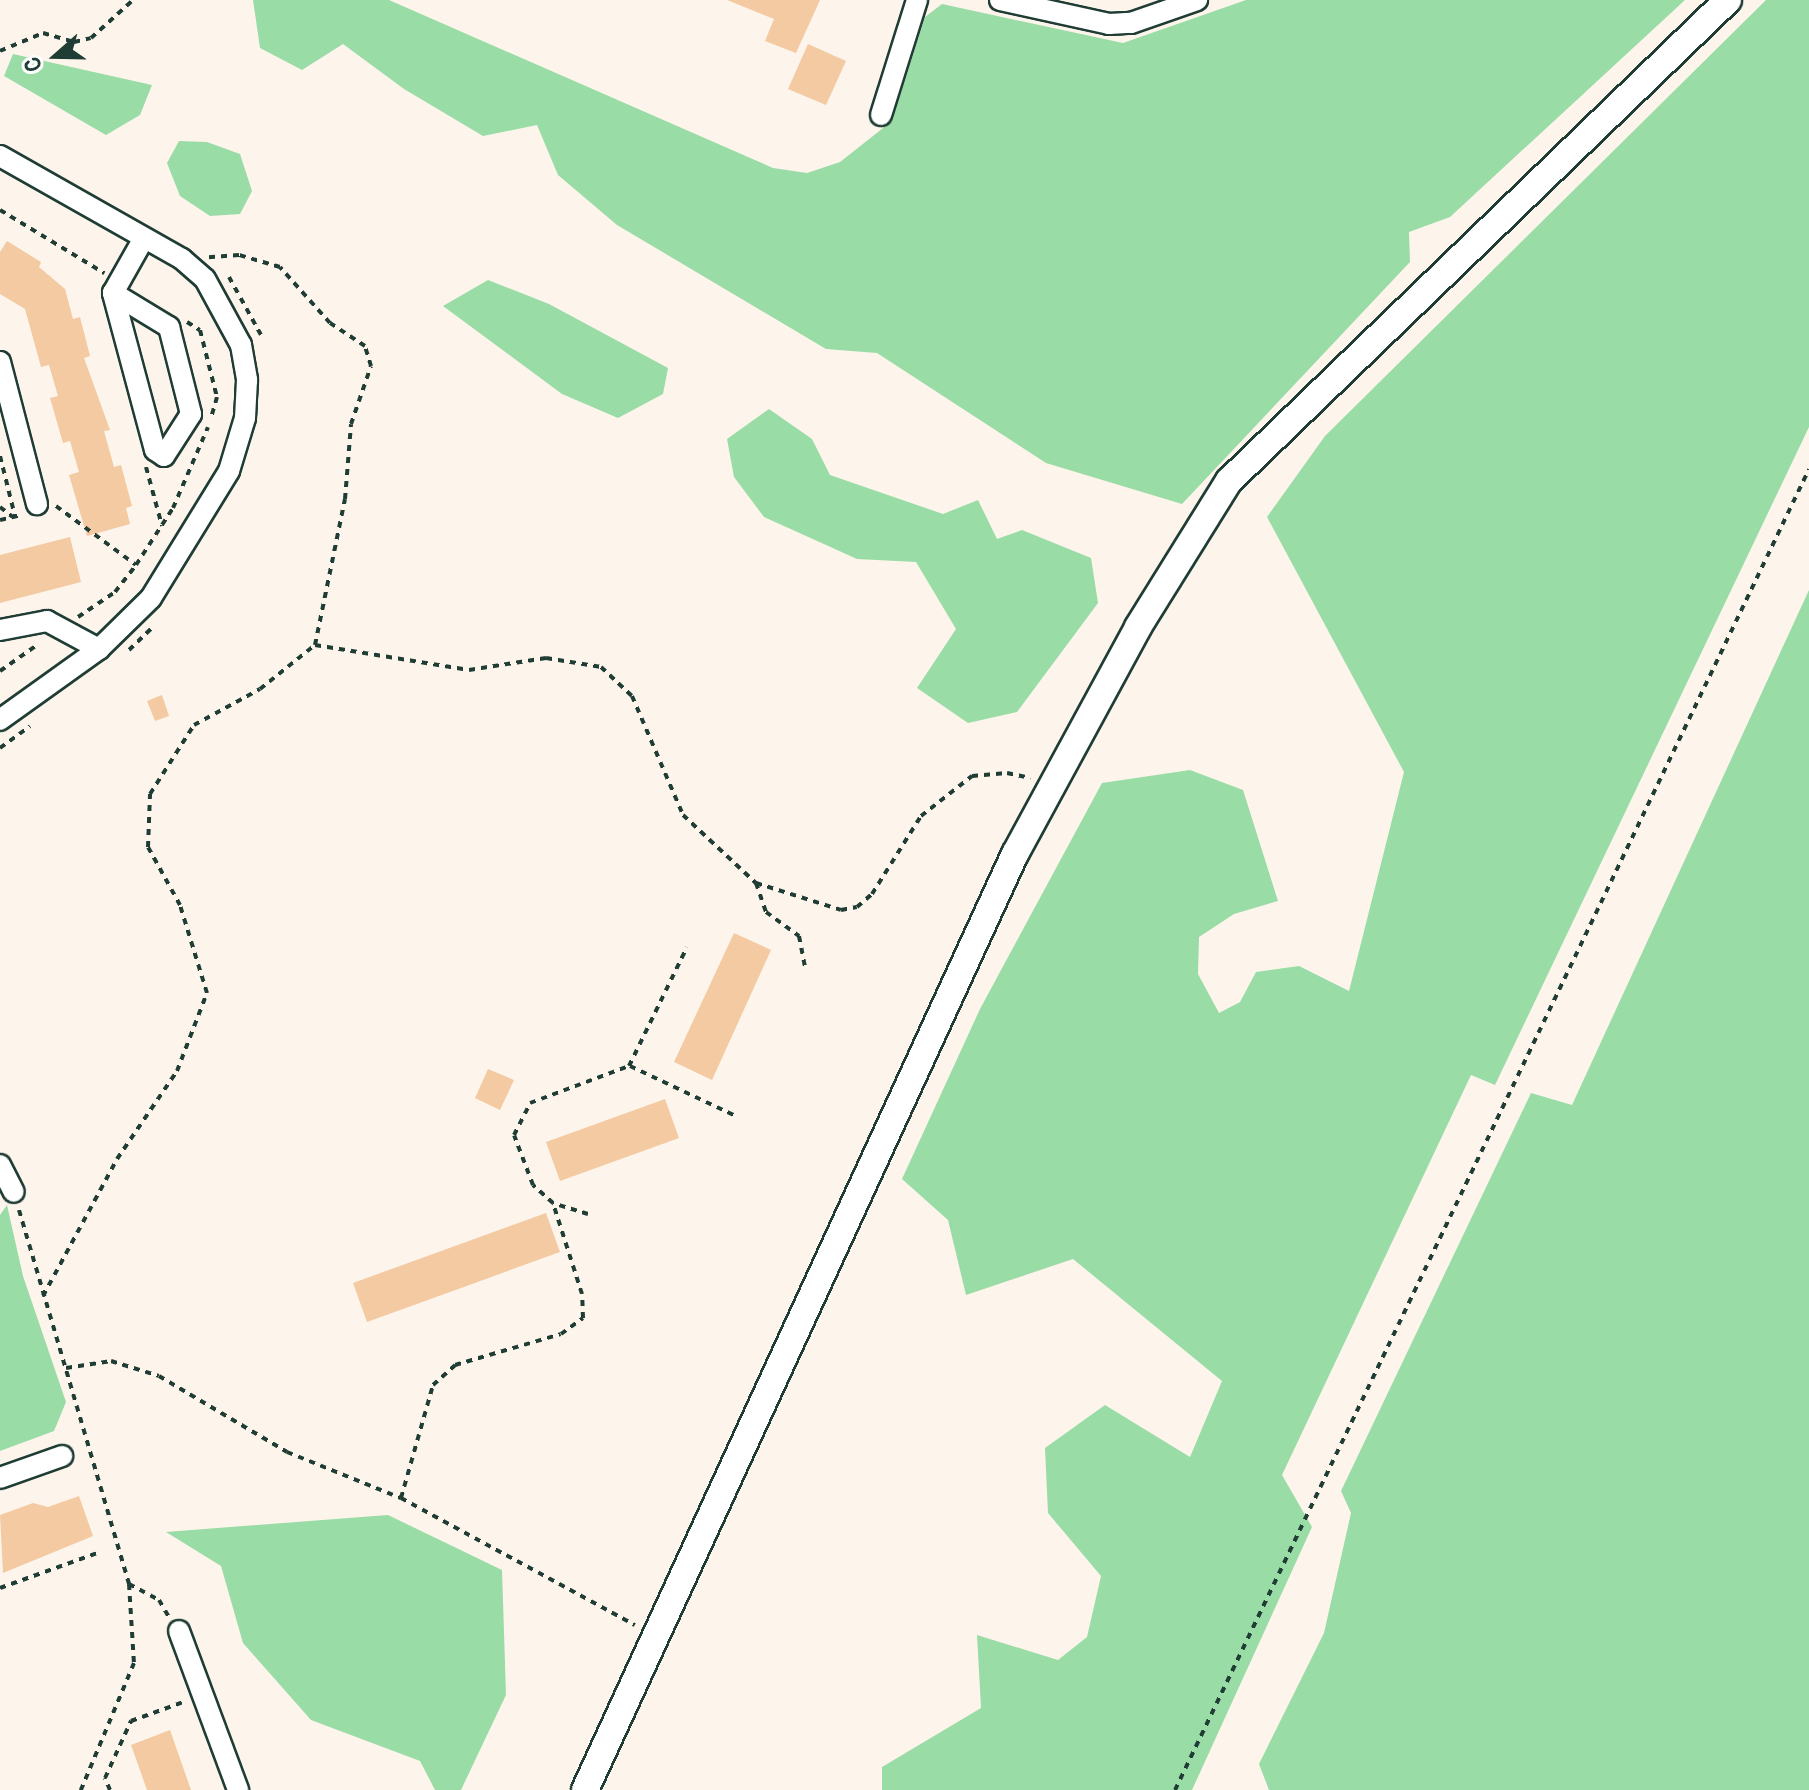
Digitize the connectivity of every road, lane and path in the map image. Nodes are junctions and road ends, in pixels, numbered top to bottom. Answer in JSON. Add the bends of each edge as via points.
{"nodes":[{"id":1,"x":133,"y":0,"type":"edge"},
{"id":2,"x":917,"y":0,"type":"edge"},
{"id":3,"x":1000,"y":0,"type":"edge"},
{"id":4,"x":1197,"y":0,"type":"edge"},
{"id":5,"x":1728,"y":0,"type":"edge"},
{"id":6,"x":0,"y":51,"type":"edge"},
{"id":7,"x":881,"y":115,"type":"dead end"},
{"id":8,"x":0,"y":156,"type":"edge"},
{"id":9,"x":0,"y":210,"type":"edge"},
{"id":10,"x":144,"y":238,"type":"junction"},
{"id":11,"x":182,"y":259,"type":"junction"},
{"id":12,"x":116,"y":287,"type":"junction"},
{"id":13,"x":175,"y":315,"type":"dead end"},
{"id":14,"x":0,"y":362,"type":"edge"},
{"id":15,"x":0,"y":456,"type":"edge"},
{"id":16,"x":1809,"y":469,"type":"edge"},
{"id":17,"x":0,"y":507,"type":"edge"},
{"id":18,"x":36,"y":509,"type":"junction"},
{"id":19,"x":14,"y":517,"type":"junction"},
{"id":20,"x":0,"y":520,"type":"edge"},
{"id":21,"x":136,"y":565,"type":"junction"},
{"id":22,"x":63,"y":627,"type":"junction"},
{"id":23,"x":0,"y":630,"type":"edge"},
{"id":24,"x":315,"y":645,"type":"junction"},
{"id":25,"x":99,"y":649,"type":"junction"},
{"id":26,"x":0,"y":671,"type":"edge"},
{"id":27,"x":0,"y":720,"type":"edge"},
{"id":28,"x":1054,"y":783,"type":"junction"},
{"id":29,"x":756,"y":883,"type":"junction"},
{"id":30,"x":687,"y":947,"type":"dead end"},
{"id":31,"x":805,"y":967,"type":"dead end"},
{"id":32,"x":629,"y":1066,"type":"junction"},
{"id":33,"x":736,"y":1116,"type":"dead end"},
{"id":34,"x":0,"y":1165,"type":"edge"},
{"id":35,"x":14,"y":1192,"type":"joint"},
{"id":36,"x":553,"y":1203,"type":"junction"},
{"id":37,"x":588,"y":1214,"type":"dead end"},
{"id":38,"x":43,"y":1296,"type":"junction"},
{"id":39,"x":66,"y":1368,"type":"junction"},
{"id":40,"x":62,"y":1456,"type":"dead end"},
{"id":41,"x":0,"y":1478,"type":"edge"},
{"id":42,"x":401,"y":1498,"type":"junction"},
{"id":43,"x":100,"y":1552,"type":"dead end"},
{"id":44,"x":129,"y":1584,"type":"junction"},
{"id":45,"x":0,"y":1588,"type":"edge"},
{"id":46,"x":179,"y":1631,"type":"joint"},
{"id":47,"x":655,"y":1636,"type":"junction"},
{"id":48,"x":203,"y":1695,"type":"junction"},
{"id":49,"x":81,"y":1790,"type":"edge"},
{"id":50,"x":110,"y":1790,"type":"edge"},
{"id":51,"x":238,"y":1790,"type":"edge"},
{"id":52,"x":585,"y":1790,"type":"edge"},
{"id":53,"x":1175,"y":1790,"type":"edge"}],
"edges":[{"from":1,"to":6,"type":"path","via":[[91,38],[74,42],[43,33]]},
{"from":2,"to":7,"type":"street"},
{"from":3,"to":4,"type":"street","via":[[1109,24],[1131,23]]},
{"from":5,"to":28,"type":"main road","via":[[1229,481],[1138,627]]},
{"from":8,"to":10,"type":"street"},
{"from":9,"to":12,"type":"path"},
{"from":10,"to":11,"type":"street"},
{"from":10,"to":12,"type":"street"},
{"from":11,"to":24,"type":"path","via":[[239,255],[280,267],[330,323],[365,346],[371,366],[351,424],[345,499]]},
{"from":11,"to":25,"type":"street","via":[[205,279],[241,345],[247,380],[245,418],[229,471],[151,598]]},
{"from":12,"to":12,"type":"street","via":[[155,450],[164,456],[191,414],[169,327]]},
{"from":13,"to":21,"type":"path","via":[[200,330],[217,397],[200,454]]},
{"from":14,"to":18,"type":"street"},
{"from":15,"to":19,"type":"path"},
{"from":16,"to":53,"type":"path"},
{"from":17,"to":19,"type":"path"},
{"from":18,"to":19,"type":"path"},
{"from":18,"to":21,"type":"path","via":[[56,506]]},
{"from":19,"to":20,"type":"path"},
{"from":21,"to":22,"type":"path","via":[[115,592]]},
{"from":22,"to":23,"type":"street","via":[[27,621]]},
{"from":22,"to":25,"type":"street"},
{"from":22,"to":26,"type":"path"},
{"from":24,"to":29,"type":"path","via":[[469,670],[546,658],[601,667],[632,696],[683,815]]},
{"from":24,"to":38,"type":"path","via":[[260,689],[194,725],[150,794],[148,847],[180,905],[207,993],[177,1071],[117,1159]]},
{"from":25,"to":27,"type":"street"},
{"from":28,"to":29,"type":"path","via":[[1007,773],[972,776],[921,816],[872,894],[857,907],[841,910]]},
{"from":28,"to":47,"type":"main road","via":[[1015,854]]},
{"from":29,"to":31,"type":"path","via":[[766,912],[799,936]]},
{"from":30,"to":32,"type":"path"},
{"from":32,"to":33,"type":"path"},
{"from":32,"to":36,"type":"path","via":[[530,1103],[514,1135],[533,1185]]},
{"from":34,"to":35,"type":"street"},
{"from":35,"to":38,"type":"path"},
{"from":36,"to":37,"type":"path"},
{"from":36,"to":42,"type":"path","via":[[582,1294],[583,1318],[561,1334],[455,1365],[433,1385]]},
{"from":38,"to":39,"type":"path"},
{"from":39,"to":42,"type":"path","via":[[111,1361],[159,1376],[287,1452]]},
{"from":39,"to":44,"type":"path"},
{"from":40,"to":41,"type":"street"},
{"from":42,"to":47,"type":"path"},
{"from":43,"to":45,"type":"path"},
{"from":44,"to":46,"type":"path","via":[[159,1600]]},
{"from":44,"to":49,"type":"path","via":[[134,1663]]},
{"from":46,"to":48,"type":"street"},
{"from":47,"to":52,"type":"main road"},
{"from":48,"to":50,"type":"path","via":[[131,1721],[105,1778]]},
{"from":48,"to":51,"type":"street"}]}
